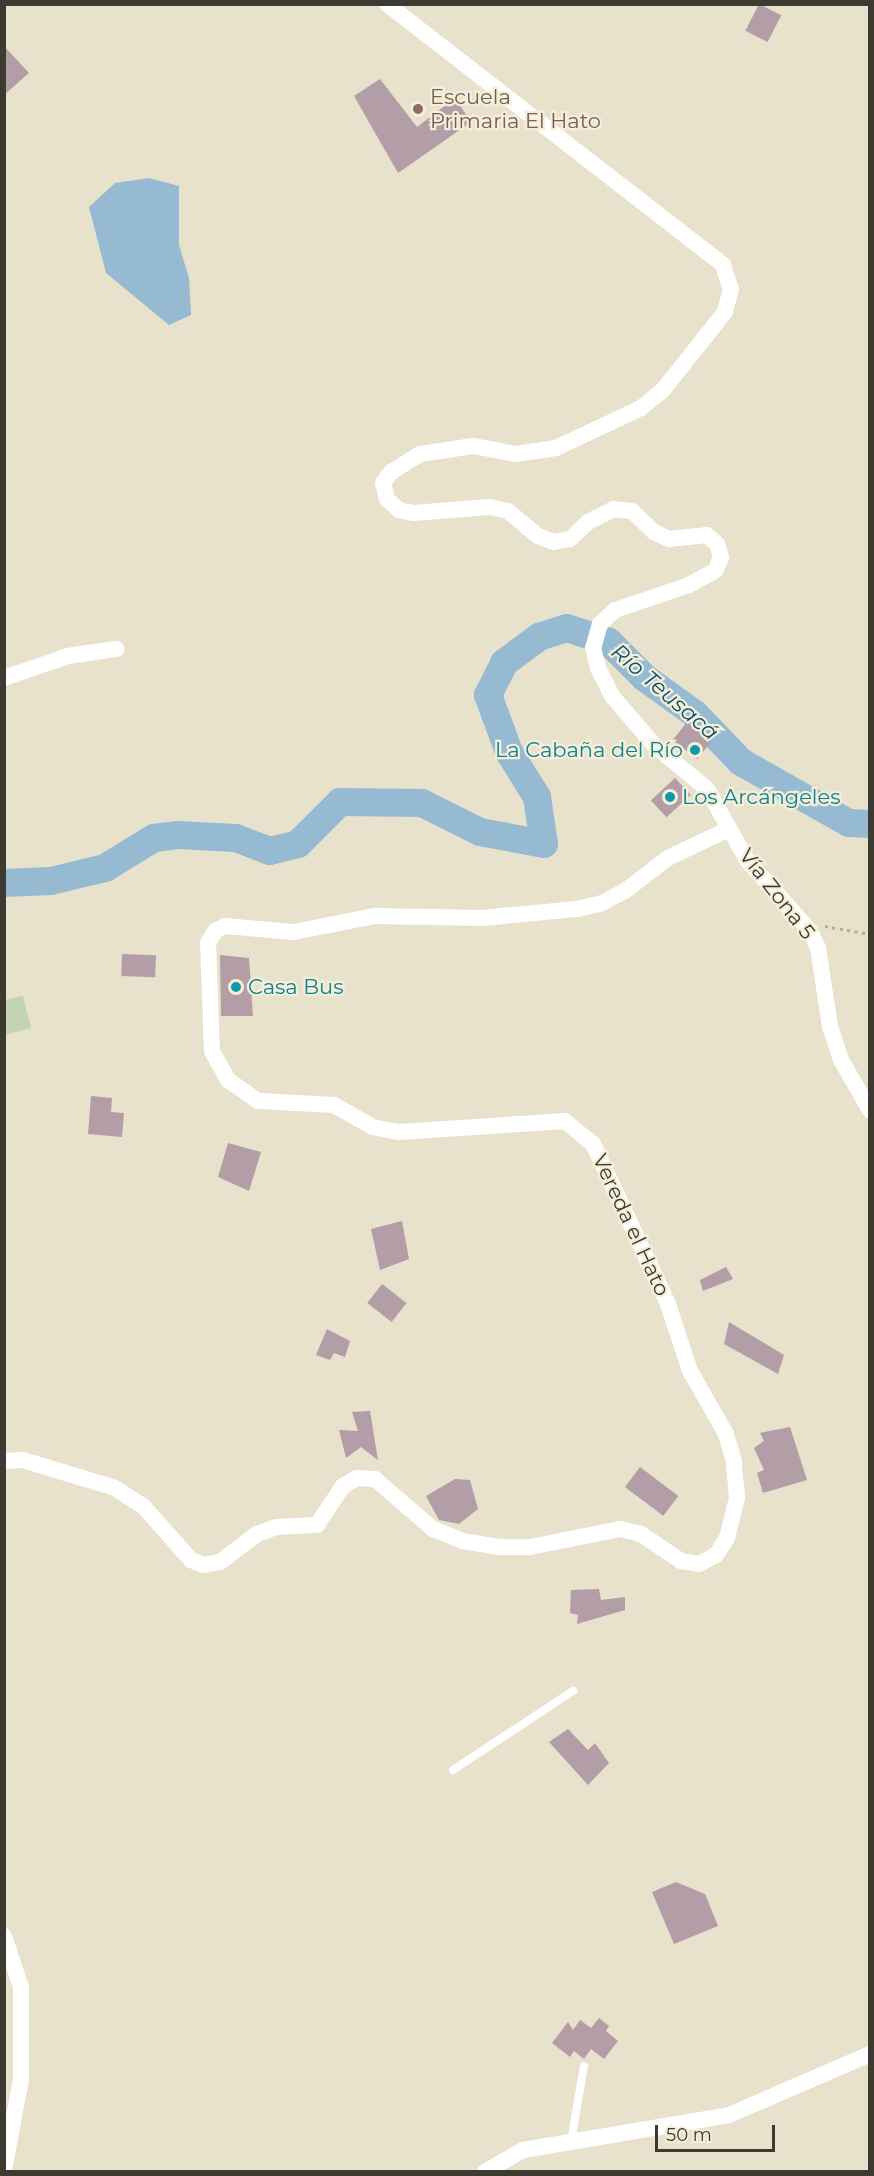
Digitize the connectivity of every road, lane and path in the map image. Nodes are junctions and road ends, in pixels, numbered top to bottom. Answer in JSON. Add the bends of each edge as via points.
{"nodes":[{"id":1,"x":387,"y":4,"type":"edge"},
{"id":2,"x":116,"y":649,"type":"dead end"},
{"id":3,"x":4,"y":678,"type":"edge"},
{"id":4,"x":729,"y":829,"type":"junction"},
{"id":5,"x":800,"y":921,"type":"junction"},
{"id":6,"x":870,"y":934,"type":"edge"},
{"id":7,"x":870,"y":1110,"type":"edge"},
{"id":8,"x":4,"y":1461,"type":"edge"},
{"id":9,"x":573,"y":1690,"type":"dead end"},
{"id":10,"x":453,"y":1770,"type":"dead end"},
{"id":11,"x":4,"y":1936,"type":"edge"},
{"id":12,"x":870,"y":2054,"type":"edge"},
{"id":13,"x":584,"y":2066,"type":"dead end"},
{"id":14,"x":571,"y":2142,"type":"junction"},
{"id":15,"x":4,"y":2170,"type":"edge"},
{"id":16,"x":485,"y":2172,"type":"edge"}],
"edges":[{"from":1,"to":4,"type":"street","name":"Vía Zona 5","via":[[723,265],[731,289],[725,312],[663,390],[641,408],[556,448],[516,454],[473,446],[420,454],[391,472],[383,483],[387,499],[399,510],[413,513],[490,507],[508,511],[538,536],[554,542],[570,539],[588,522],[613,509],[632,511],[654,532],[669,539],[706,535],[717,544],[721,557],[715,571],[689,585],[615,610],[600,624],[592,648],[612,696],[655,746],[707,789]]},
{"from":2,"to":3,"type":"street","via":[[68,656]]},
{"from":4,"to":5,"type":"street","name":"Vía Zona 5","via":[[757,874]]},
{"from":4,"to":8,"type":"street","name":"Vereda el Hato","via":[[668,858],[625,891],[577,909],[482,918],[375,916],[294,932],[225,926],[215,931],[208,943],[212,1050],[228,1080],[258,1101],[277,1106],[312,1102],[334,1106],[373,1127],[399,1132],[565,1121],[593,1144],[668,1304],[690,1371],[726,1434],[734,1461],[737,1498],[727,1538],[716,1555],[699,1564],[681,1561],[641,1534],[620,1529],[530,1546],[501,1547],[462,1541],[433,1529],[375,1479],[357,1478],[343,1486],[317,1525],[276,1527],[257,1534],[220,1562],[204,1565],[191,1560],[144,1508],[116,1488],[23,1460]]},
{"from":5,"to":6,"type":"path"},
{"from":5,"to":7,"type":"street","name":"Vía Zona 5","via":[[818,948],[830,1026],[841,1060]]},
{"from":9,"to":10,"type":"lane"},
{"from":11,"to":15,"type":"street","via":[[21,1987],[21,2079]]},
{"from":12,"to":14,"type":"street","via":[[729,2115]]},
{"from":13,"to":14,"type":"lane"},
{"from":14,"to":16,"type":"street","via":[[523,2150]]}]}
